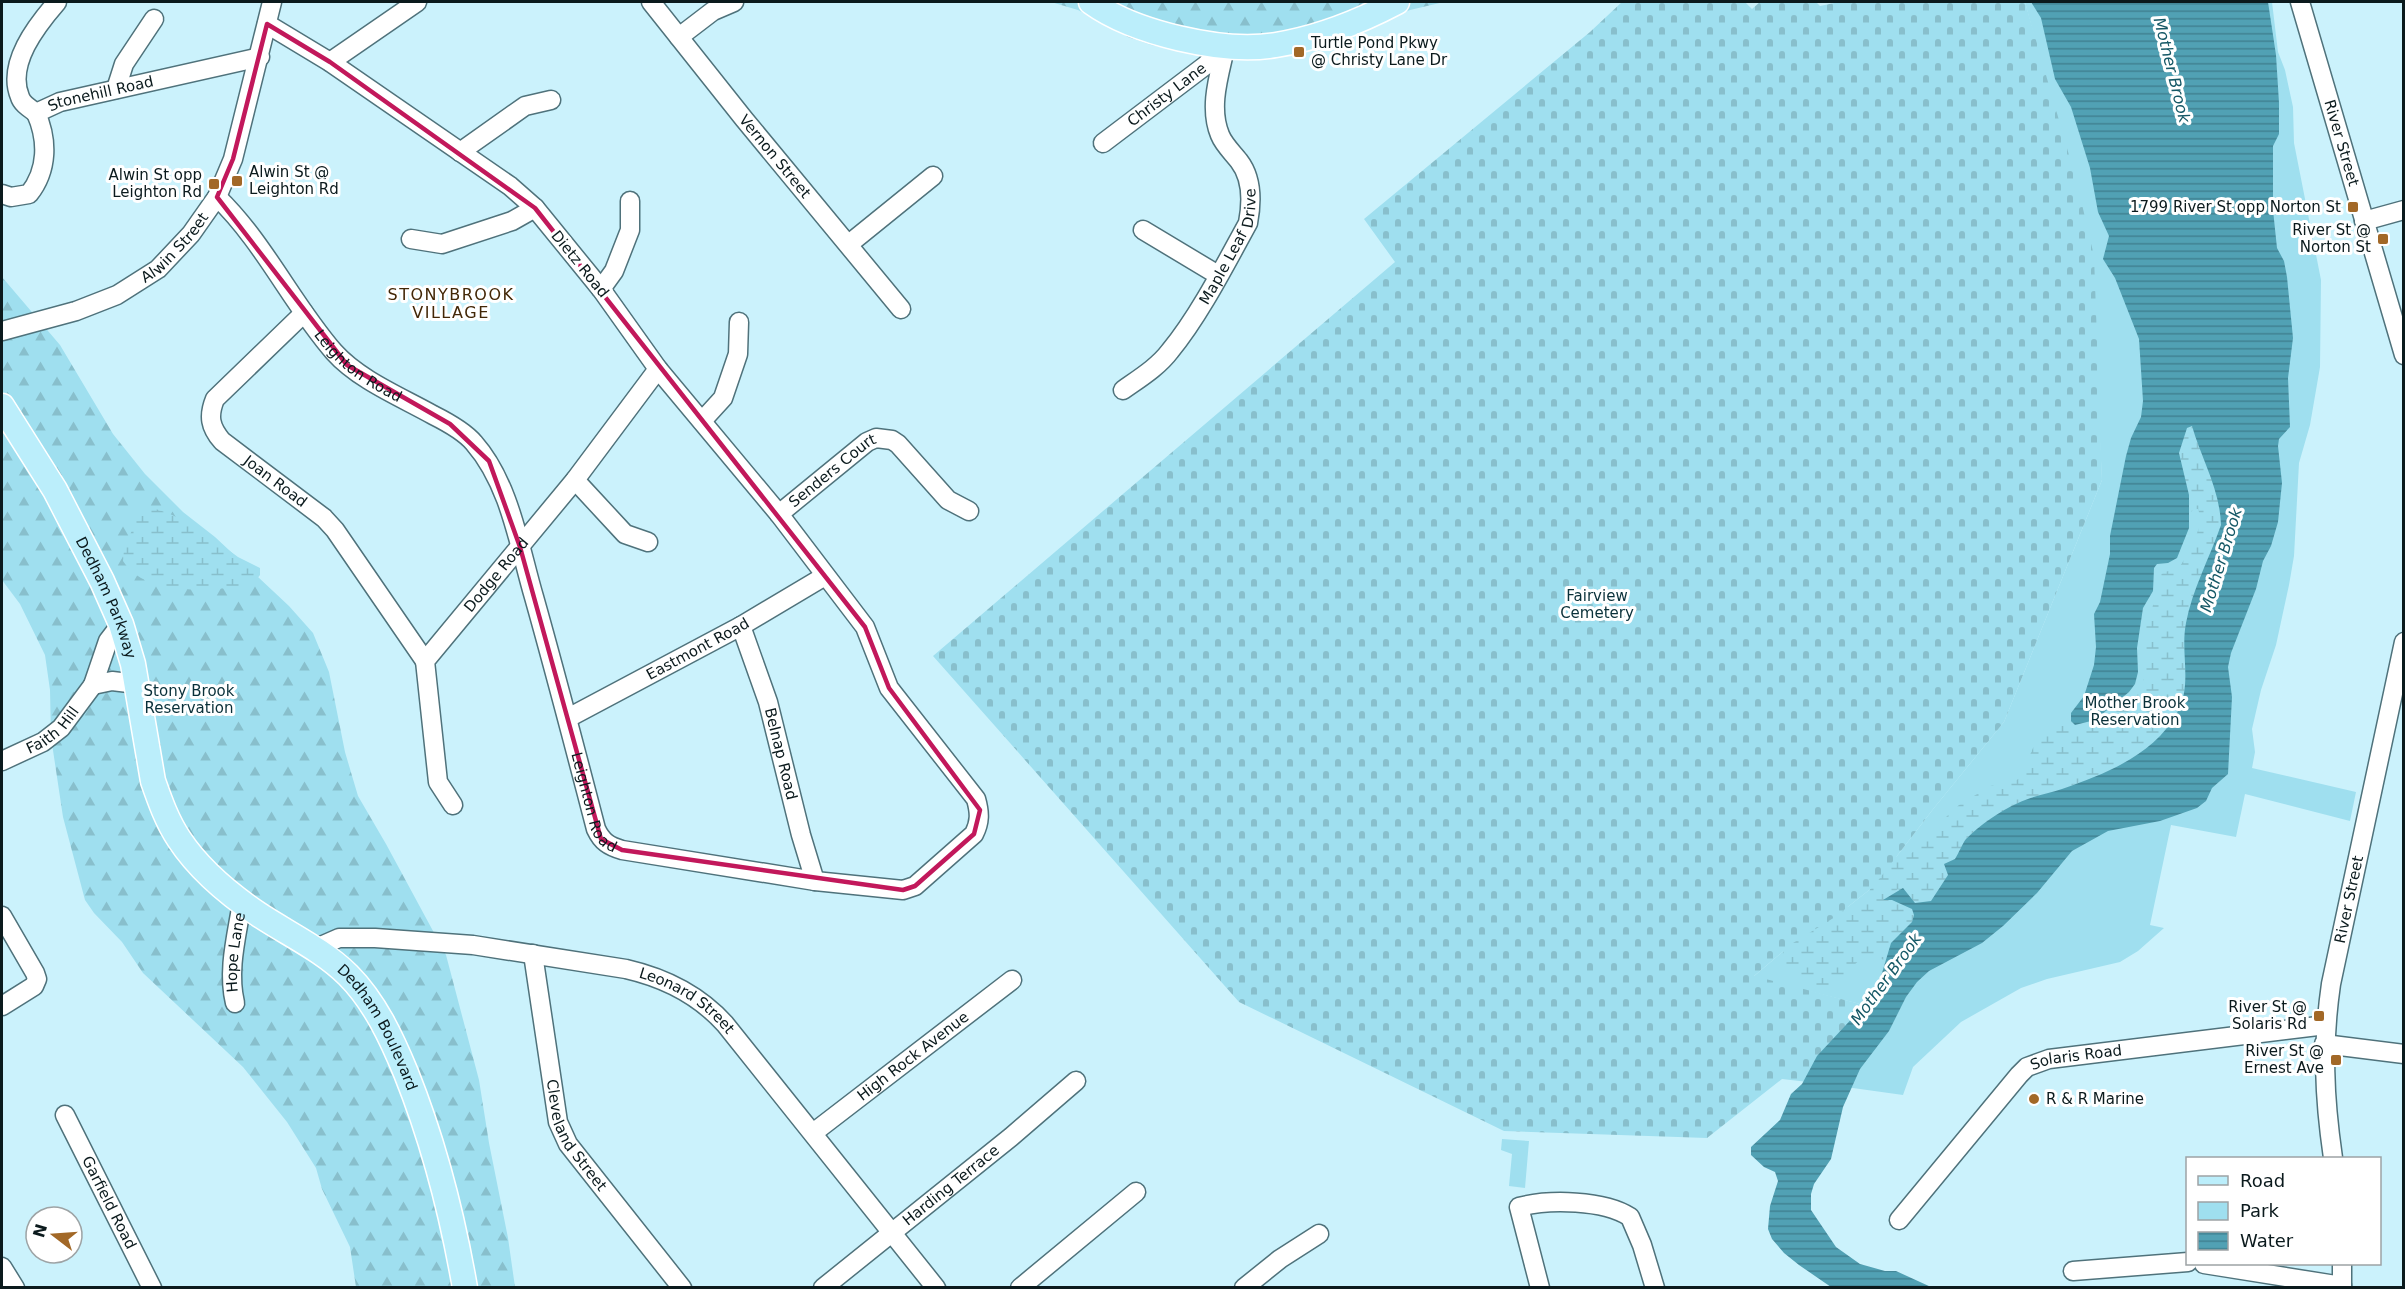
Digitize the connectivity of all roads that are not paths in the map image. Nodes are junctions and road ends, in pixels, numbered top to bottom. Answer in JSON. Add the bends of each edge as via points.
{"nodes":[{"id":1,"x":57,"y":2,"type":"edge"},
{"id":2,"x":272,"y":2,"type":"edge"},
{"id":3,"x":417,"y":2,"type":"edge"},
{"id":4,"x":651,"y":2,"type":"edge"},
{"id":5,"x":734,"y":2,"type":"edge"},
{"id":6,"x":1090,"y":2,"type":"edge"},
{"id":7,"x":1397,"y":2,"type":"edge"},
{"id":8,"x":2300,"y":2,"type":"edge"},
{"id":9,"x":154,"y":19,"type":"dead end"},
{"id":10,"x":267,"y":24,"type":"junction"},
{"id":11,"x":679,"y":37,"type":"junction"},
{"id":12,"x":1226,"y":44,"type":"junction"},
{"id":13,"x":260,"y":57,"type":"junction"},
{"id":14,"x":330,"y":62,"type":"junction"},
{"id":15,"x":116,"y":89,"type":"junction"},
{"id":16,"x":551,"y":100,"type":"dead end"},
{"id":17,"x":36,"y":113,"type":"junction"},
{"id":18,"x":1103,"y":143,"type":"dead end"},
{"id":19,"x":460,"y":152,"type":"junction"},
{"id":20,"x":933,"y":176,"type":"dead end"},
{"id":21,"x":2,"y":194,"type":"edge"},
{"id":22,"x":217,"y":197,"type":"junction"},
{"id":23,"x":630,"y":201,"type":"dead end"},
{"id":24,"x":535,"y":208,"type":"junction"},
{"id":25,"x":2403,"y":210,"type":"edge"},
{"id":26,"x":2364,"y":221,"type":"junction"},
{"id":27,"x":1143,"y":230,"type":"dead end"},
{"id":28,"x":411,"y":239,"type":"dead end"},
{"id":29,"x":849,"y":244,"type":"junction"},
{"id":30,"x":1218,"y":275,"type":"junction"},
{"id":31,"x":601,"y":290,"type":"junction"},
{"id":32,"x":901,"y":309,"type":"dead end"},
{"id":33,"x":304,"y":313,"type":"junction"},
{"id":34,"x":739,"y":322,"type":"dead end"},
{"id":35,"x":2,"y":331,"type":"edge"},
{"id":36,"x":2403,"y":355,"type":"edge"},
{"id":37,"x":658,"y":369,"type":"junction"},
{"id":38,"x":1124,"y":390,"type":"dead end"},
{"id":39,"x":2,"y":406,"type":"edge"},
{"id":40,"x":702,"y":421,"type":"junction"},
{"id":41,"x":575,"y":480,"type":"junction"},
{"id":42,"x":969,"y":511,"type":"dead end"},
{"id":43,"x":779,"y":514,"type":"junction"},
{"id":44,"x":648,"y":542,"type":"dead end"},
{"id":45,"x":520,"y":547,"type":"junction"},
{"id":46,"x":825,"y":576,"type":"junction"},
{"id":47,"x":121,"y":624,"type":"junction"},
{"id":48,"x":741,"y":626,"type":"junction"},
{"id":49,"x":2403,"y":642,"type":"edge"},
{"id":50,"x":426,"y":661,"type":"junction"},
{"id":51,"x":137,"y":684,"type":"junction"},
{"id":52,"x":93,"y":685,"type":"junction"},
{"id":53,"x":568,"y":718,"type":"junction"},
{"id":54,"x":2,"y":761,"type":"edge"},
{"id":55,"x":453,"y":806,"type":"dead end"},
{"id":56,"x":180,"y":840,"type":"joint"},
{"id":57,"x":815,"y":881,"type":"junction"},
{"id":58,"x":242,"y":902,"type":"junction"},
{"id":59,"x":2,"y":916,"type":"edge"},
{"id":60,"x":318,"y":951,"type":"junction"},
{"id":61,"x":533,"y":954,"type":"junction"},
{"id":62,"x":1012,"y":980,"type":"dead end"},
{"id":63,"x":235,"y":1003,"type":"dead end"},
{"id":64,"x":2,"y":1006,"type":"edge"},
{"id":65,"x":2326,"y":1025,"type":"junction"},
{"id":66,"x":2324,"y":1044,"type":"junction"},
{"id":67,"x":2403,"y":1054,"type":"edge"},
{"id":68,"x":1076,"y":1081,"type":"dead end"},
{"id":69,"x":65,"y":1115,"type":"dead end"},
{"id":70,"x":813,"y":1133,"type":"junction"},
{"id":71,"x":2333,"y":1157,"type":"edge"},
{"id":72,"x":1136,"y":1192,"type":"dead end"},
{"id":73,"x":1899,"y":1220,"type":"dead end"},
{"id":74,"x":892,"y":1233,"type":"junction"},
{"id":75,"x":1319,"y":1234,"type":"dead end"},
{"id":76,"x":2186,"y":1262,"type":"edge"},
{"id":77,"x":2216,"y":1265,"type":"edge"},
{"id":78,"x":2342,"y":1265,"type":"edge"},
{"id":79,"x":2,"y":1267,"type":"edge"},
{"id":80,"x":2073,"y":1271,"type":"dead end"},
{"id":81,"x":15,"y":1287,"type":"edge"},
{"id":82,"x":152,"y":1287,"type":"edge"},
{"id":83,"x":465,"y":1287,"type":"edge"},
{"id":84,"x":682,"y":1287,"type":"edge"},
{"id":85,"x":823,"y":1287,"type":"edge"},
{"id":86,"x":936,"y":1287,"type":"edge"},
{"id":87,"x":1020,"y":1287,"type":"edge"},
{"id":88,"x":1244,"y":1287,"type":"edge"},
{"id":89,"x":1540,"y":1287,"type":"edge"},
{"id":90,"x":1655,"y":1287,"type":"edge"},
{"id":91,"x":2342,"y":1287,"type":"edge"}],
"edges":[{"from":1,"to":17,"type":"street","name":"Stonehill Road","via":[[21,53],[17,86],[20,100]]},
{"from":2,"to":10,"type":"street","name":"Alwin Street"},
{"from":3,"to":14,"type":"street"},
{"from":4,"to":11,"type":"street","name":"Vernon Street"},
{"from":5,"to":11,"type":"street","via":[[713,11]]},
{"from":6,"to":12,"type":"main road","via":[[1165,36]]},
{"from":7,"to":12,"type":"main road","via":[[1324,33],[1274,45]]},
{"from":8,"to":26,"type":"street","name":"River Street"},
{"from":9,"to":15,"type":"street","via":[[124,64]]},
{"from":10,"to":13,"type":"street","name":"Alwin Street"},
{"from":10,"to":14,"type":"street","name":"Dietz Road"},
{"from":11,"to":29,"type":"street","name":"Vernon Street"},
{"from":12,"to":18,"type":"street","name":"Christy Lane","via":[[1206,65]]},
{"from":12,"to":30,"type":"street","name":"Maple Leaf Drive","via":[[1215,98],[1216,118],[1220,135],[1248,177],[1252,204],[1248,223]]},
{"from":13,"to":15,"type":"street","name":"Stonehill Road"},
{"from":13,"to":22,"type":"street","name":"Alwin Street","via":[[233,159]]},
{"from":14,"to":19,"type":"street","name":"Dietz Road"},
{"from":15,"to":17,"type":"street","name":"Stonehill Road","via":[[60,102]]},
{"from":16,"to":19,"type":"street","via":[[525,106]]},
{"from":17,"to":21,"type":"street","via":[[44,132],[38,183],[29,194]]},
{"from":19,"to":24,"type":"street","name":"Dietz Road"},
{"from":20,"to":29,"type":"street"},
{"from":22,"to":33,"type":"street","name":"Leighton Road","via":[[238,219]]},
{"from":22,"to":35,"type":"street","name":"Alwin Street","via":[[176,252],[136,284],[99,303]]},
{"from":23,"to":31,"type":"street","via":[[630,230],[614,271]]},
{"from":24,"to":28,"type":"street","via":[[512,221],[442,243]]},
{"from":24,"to":31,"type":"street","name":"Dietz Road"},
{"from":25,"to":26,"type":"street"},
{"from":26,"to":36,"type":"street","name":"River Street"},
{"from":27,"to":30,"type":"street"},
{"from":29,"to":32,"type":"street","name":"Vernon Street"},
{"from":30,"to":38,"type":"street","name":"Maple Leaf Drive","via":[[1170,352]]},
{"from":31,"to":37,"type":"street","name":"Dietz Road"},
{"from":33,"to":45,"type":"street","name":"Leighton Road","via":[[347,365],[472,440],[501,484]]},
{"from":33,"to":50,"type":"street","name":"Joan Road","via":[[215,399],[210,421],[213,432],[329,524]]},
{"from":34,"to":40,"type":"street","via":[[738,354],[723,398]]},
{"from":37,"to":40,"type":"street","name":"Dietz Road"},
{"from":37,"to":41,"type":"street","name":"Dodge Road"},
{"from":39,"to":47,"type":"main road","name":"Dedham Parkway","via":[[55,490]]},
{"from":40,"to":43,"type":"street","name":"Dietz Road"},
{"from":41,"to":44,"type":"street","via":[[625,534]]},
{"from":41,"to":45,"type":"street","name":"Dodge Road"},
{"from":42,"to":43,"type":"street","name":"Senders Court","via":[[948,500],[898,444],[884,437],[867,442]]},
{"from":43,"to":46,"type":"street","name":"Dietz Road"},
{"from":45,"to":50,"type":"street","name":"Dodge Road"},
{"from":45,"to":53,"type":"street","name":"Leighton Road"},
{"from":46,"to":48,"type":"street","name":"Eastmont Road"},
{"from":46,"to":57,"type":"street","name":"Leighton Road","via":[[865,627],[889,688],[976,799],[980,823],[974,834],[915,886],[890,890]]},
{"from":47,"to":51,"type":"main road","name":"Dedham Parkway"},
{"from":47,"to":52,"type":"street","name":"Faith Hill","via":[[108,641]]},
{"from":48,"to":53,"type":"street","name":"Eastmont Road"},
{"from":48,"to":57,"type":"street","name":"Belnap Road","via":[[768,702]]},
{"from":49,"to":65,"type":"street","name":"River Street","via":[[2334,965]]},
{"from":50,"to":55,"type":"street","via":[[438,782]]},
{"from":51,"to":52,"type":"street","via":[[112,681]]},
{"from":51,"to":56,"type":"main road","name":"Dedham Parkway","via":[[153,781]]},
{"from":52,"to":54,"type":"street","name":"Faith Hill","via":[[62,728],[43,742]]},
{"from":53,"to":57,"type":"street","name":"Leighton Road","via":[[596,829],[609,846]]},
{"from":56,"to":58,"type":"main road","name":"Dedham Boulevard"},
{"from":58,"to":60,"type":"main road","name":"Dedham Boulevard"},
{"from":58,"to":63,"type":"street","name":"Hope Lane","via":[[232,969]]},
{"from":59,"to":64,"type":"street","via":[[37,979],[34,986]]},
{"from":60,"to":61,"type":"street","name":"Leonard Street","via":[[339,938],[363,938],[472,945]]},
{"from":60,"to":83,"type":"main road","name":"Dedham Boulevard","via":[[359,988],[399,1057],[441,1174]]},
{"from":61,"to":70,"type":"street","name":"Leonard Street","via":[[646,974],[697,998],[725,1024]]},
{"from":61,"to":84,"type":"street","name":"Cleveland Street","via":[[562,1134]]},
{"from":62,"to":70,"type":"street","name":"High Rock Avenue"},
{"from":65,"to":66,"type":"street","name":"River Street"},
{"from":65,"to":73,"type":"street","name":"Solaris Road","via":[[2037,1063],[2019,1075]]},
{"from":66,"to":67,"type":"street"},
{"from":66,"to":71,"type":"street","name":"River Street","via":[[2325,1096]]},
{"from":68,"to":74,"type":"street","name":"Harding Terrace"},
{"from":69,"to":82,"type":"street","name":"Garfield Road"},
{"from":70,"to":74,"type":"street","name":"Leonard Street"},
{"from":72,"to":87,"type":"street"},
{"from":74,"to":85,"type":"street","name":"Harding Terrace"},
{"from":74,"to":86,"type":"street","name":"Leonard Street"},
{"from":75,"to":88,"type":"street"},
{"from":76,"to":80,"type":"street"},
{"from":77,"to":91,"type":"street"},
{"from":78,"to":91,"type":"street"},
{"from":79,"to":81,"type":"street"},
{"from":89,"to":90,"type":"street","via":[[1519,1207],[1556,1201],[1610,1208],[1630,1217]]}]}
